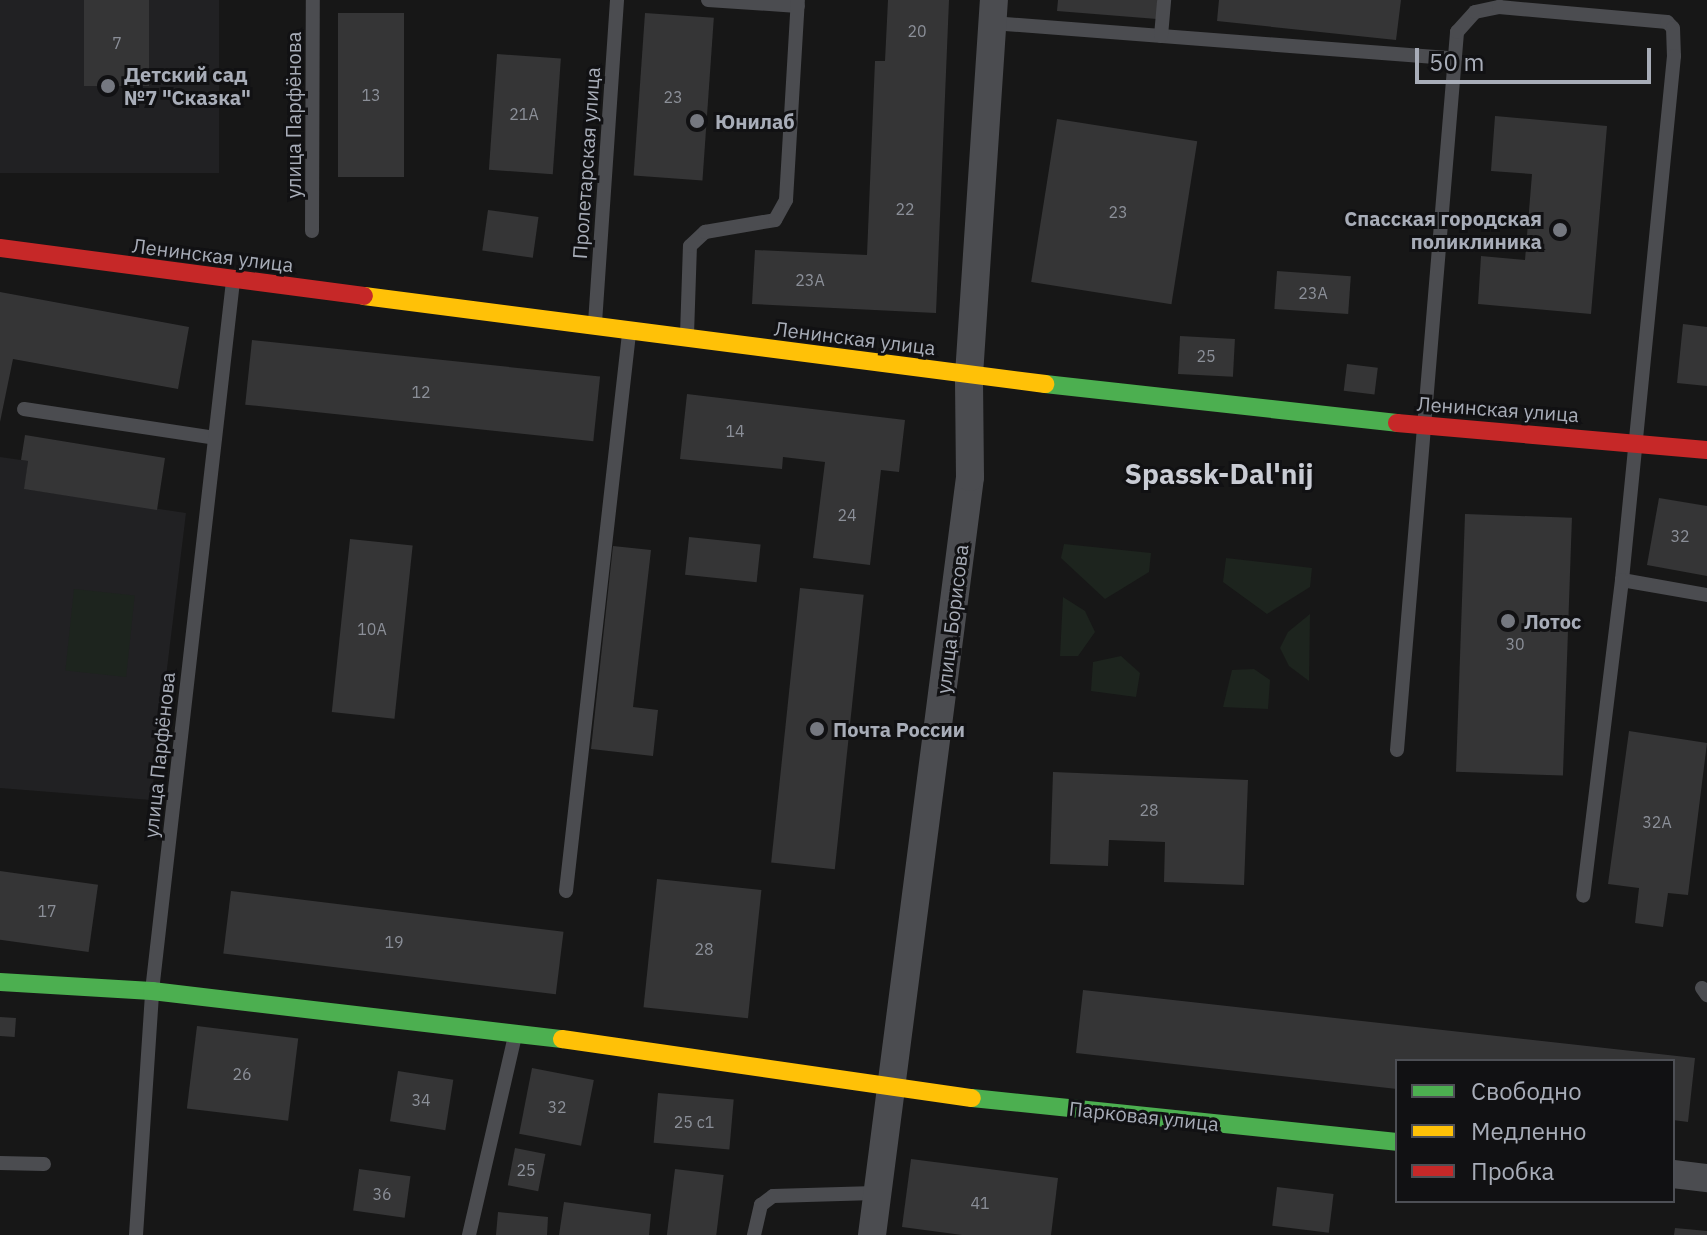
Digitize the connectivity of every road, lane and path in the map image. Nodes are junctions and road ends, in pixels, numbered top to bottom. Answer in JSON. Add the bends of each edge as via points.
{"nodes":[{"id":1,"x":313,"y":0,"type":"edge"},
{"id":2,"x":617,"y":0,"type":"edge"},
{"id":3,"x":708,"y":0,"type":"edge"},
{"id":4,"x":1164,"y":0,"type":"edge"},
{"id":5,"x":798,"y":3,"type":"edge"},
{"id":6,"x":993,"y":12,"type":"edge"},
{"id":7,"x":1161,"y":36,"type":"junction"},
{"id":8,"x":1455,"y":59,"type":"junction"},
{"id":9,"x":312,"y":231,"type":"dead end"},
{"id":10,"x":0,"y":248,"type":"edge"},
{"id":11,"x":233,"y":281,"type":"junction"},
{"id":12,"x":595,"y":329,"type":"junction"},
{"id":13,"x":629,"y":333,"type":"junction"},
{"id":14,"x":687,"y":339,"type":"junction"},
{"id":15,"x":969,"y":375,"type":"junction"},
{"id":16,"x":24,"y":409,"type":"dead end"},
{"id":17,"x":1421,"y":426,"type":"junction"},
{"id":18,"x":215,"y":438,"type":"junction"},
{"id":19,"x":1634,"y":440,"type":"junction"},
{"id":20,"x":1707,"y":450,"type":"edge"},
{"id":21,"x":1622,"y":580,"type":"junction"},
{"id":22,"x":1707,"y":595,"type":"edge"},
{"id":23,"x":1397,"y":750,"type":"dead end"},
{"id":24,"x":566,"y":891,"type":"dead end"},
{"id":25,"x":1583,"y":896,"type":"dead end"},
{"id":26,"x":0,"y":982,"type":"edge"},
{"id":27,"x":152,"y":991,"type":"junction"},
{"id":28,"x":516,"y":1032,"type":"junction"},
{"id":29,"x":891,"y":1090,"type":"junction"},
{"id":30,"x":1395,"y":1142,"type":"edge"},
{"id":31,"x":0,"y":1163,"type":"edge"},
{"id":32,"x":44,"y":1164,"type":"dead end"},
{"id":33,"x":1675,"y":1174,"type":"edge"},
{"id":34,"x":1707,"y":1178,"type":"edge"},
{"id":35,"x":875,"y":1193,"type":"junction"},
{"id":36,"x":136,"y":1235,"type":"edge"},
{"id":37,"x":469,"y":1235,"type":"edge"},
{"id":38,"x":754,"y":1235,"type":"edge"},
{"id":39,"x":872,"y":1235,"type":"edge"}],
"edges":[{"from":1,"to":9,"type":"lane","name":"улица Парфёнова"},
{"from":2,"to":12,"type":"lane","name":"Пролетарская улица"},
{"from":3,"to":5,"type":"lane"},
{"from":4,"to":7,"type":"lane"},
{"from":5,"to":14,"type":"lane","via":[[786,200],[775,220],[705,232],[690,246]]},
{"from":6,"to":7,"type":"lane"},
{"from":6,"to":15,"type":"street","name":"улица Борисова"},
{"from":7,"to":8,"type":"lane"},
{"from":8,"to":17,"type":"lane"},
{"from":8,"to":19,"type":"lane","via":[[1463,21],[1499,7],[1667,22],[1673,28]]},
{"from":10,"to":11,"type":"street","name":"Ленинская улица"},
{"from":11,"to":12,"type":"street","name":"Ленинская улица"},
{"from":11,"to":18,"type":"lane","name":"улица Парфёнова"},
{"from":12,"to":13,"type":"street","name":"Ленинская улица"},
{"from":13,"to":14,"type":"street","name":"Ленинская улица"},
{"from":13,"to":24,"type":"lane"},
{"from":14,"to":15,"type":"street","name":"Ленинская улица"},
{"from":15,"to":17,"type":"street","name":"Ленинская улица"},
{"from":15,"to":29,"type":"street","name":"улица Борисова","via":[[970,477]]},
{"from":16,"to":18,"type":"lane"},
{"from":17,"to":19,"type":"street","name":"Ленинская улица"},
{"from":17,"to":23,"type":"lane"},
{"from":18,"to":27,"type":"lane","name":"улица Парфёнова"},
{"from":19,"to":20,"type":"street","name":"Ленинская улица"},
{"from":19,"to":21,"type":"lane"},
{"from":21,"to":22,"type":"lane"},
{"from":21,"to":25,"type":"lane"},
{"from":26,"to":27,"type":"street","name":"Парковая улица"},
{"from":27,"to":28,"type":"street","name":"Парковая улица"},
{"from":27,"to":36,"type":"lane","name":"улица Парфёнова"},
{"from":28,"to":29,"type":"street","name":"Парковая улица"},
{"from":28,"to":37,"type":"lane"},
{"from":29,"to":30,"type":"street","name":"Парковая улица"},
{"from":29,"to":35,"type":"street","name":"улица Борисова"},
{"from":31,"to":32,"type":"lane"},
{"from":33,"to":34,"type":"street"},
{"from":35,"to":38,"type":"lane","via":[[773,1196],[761,1205]]},
{"from":35,"to":39,"type":"street","name":"улица Борисова"}]}
